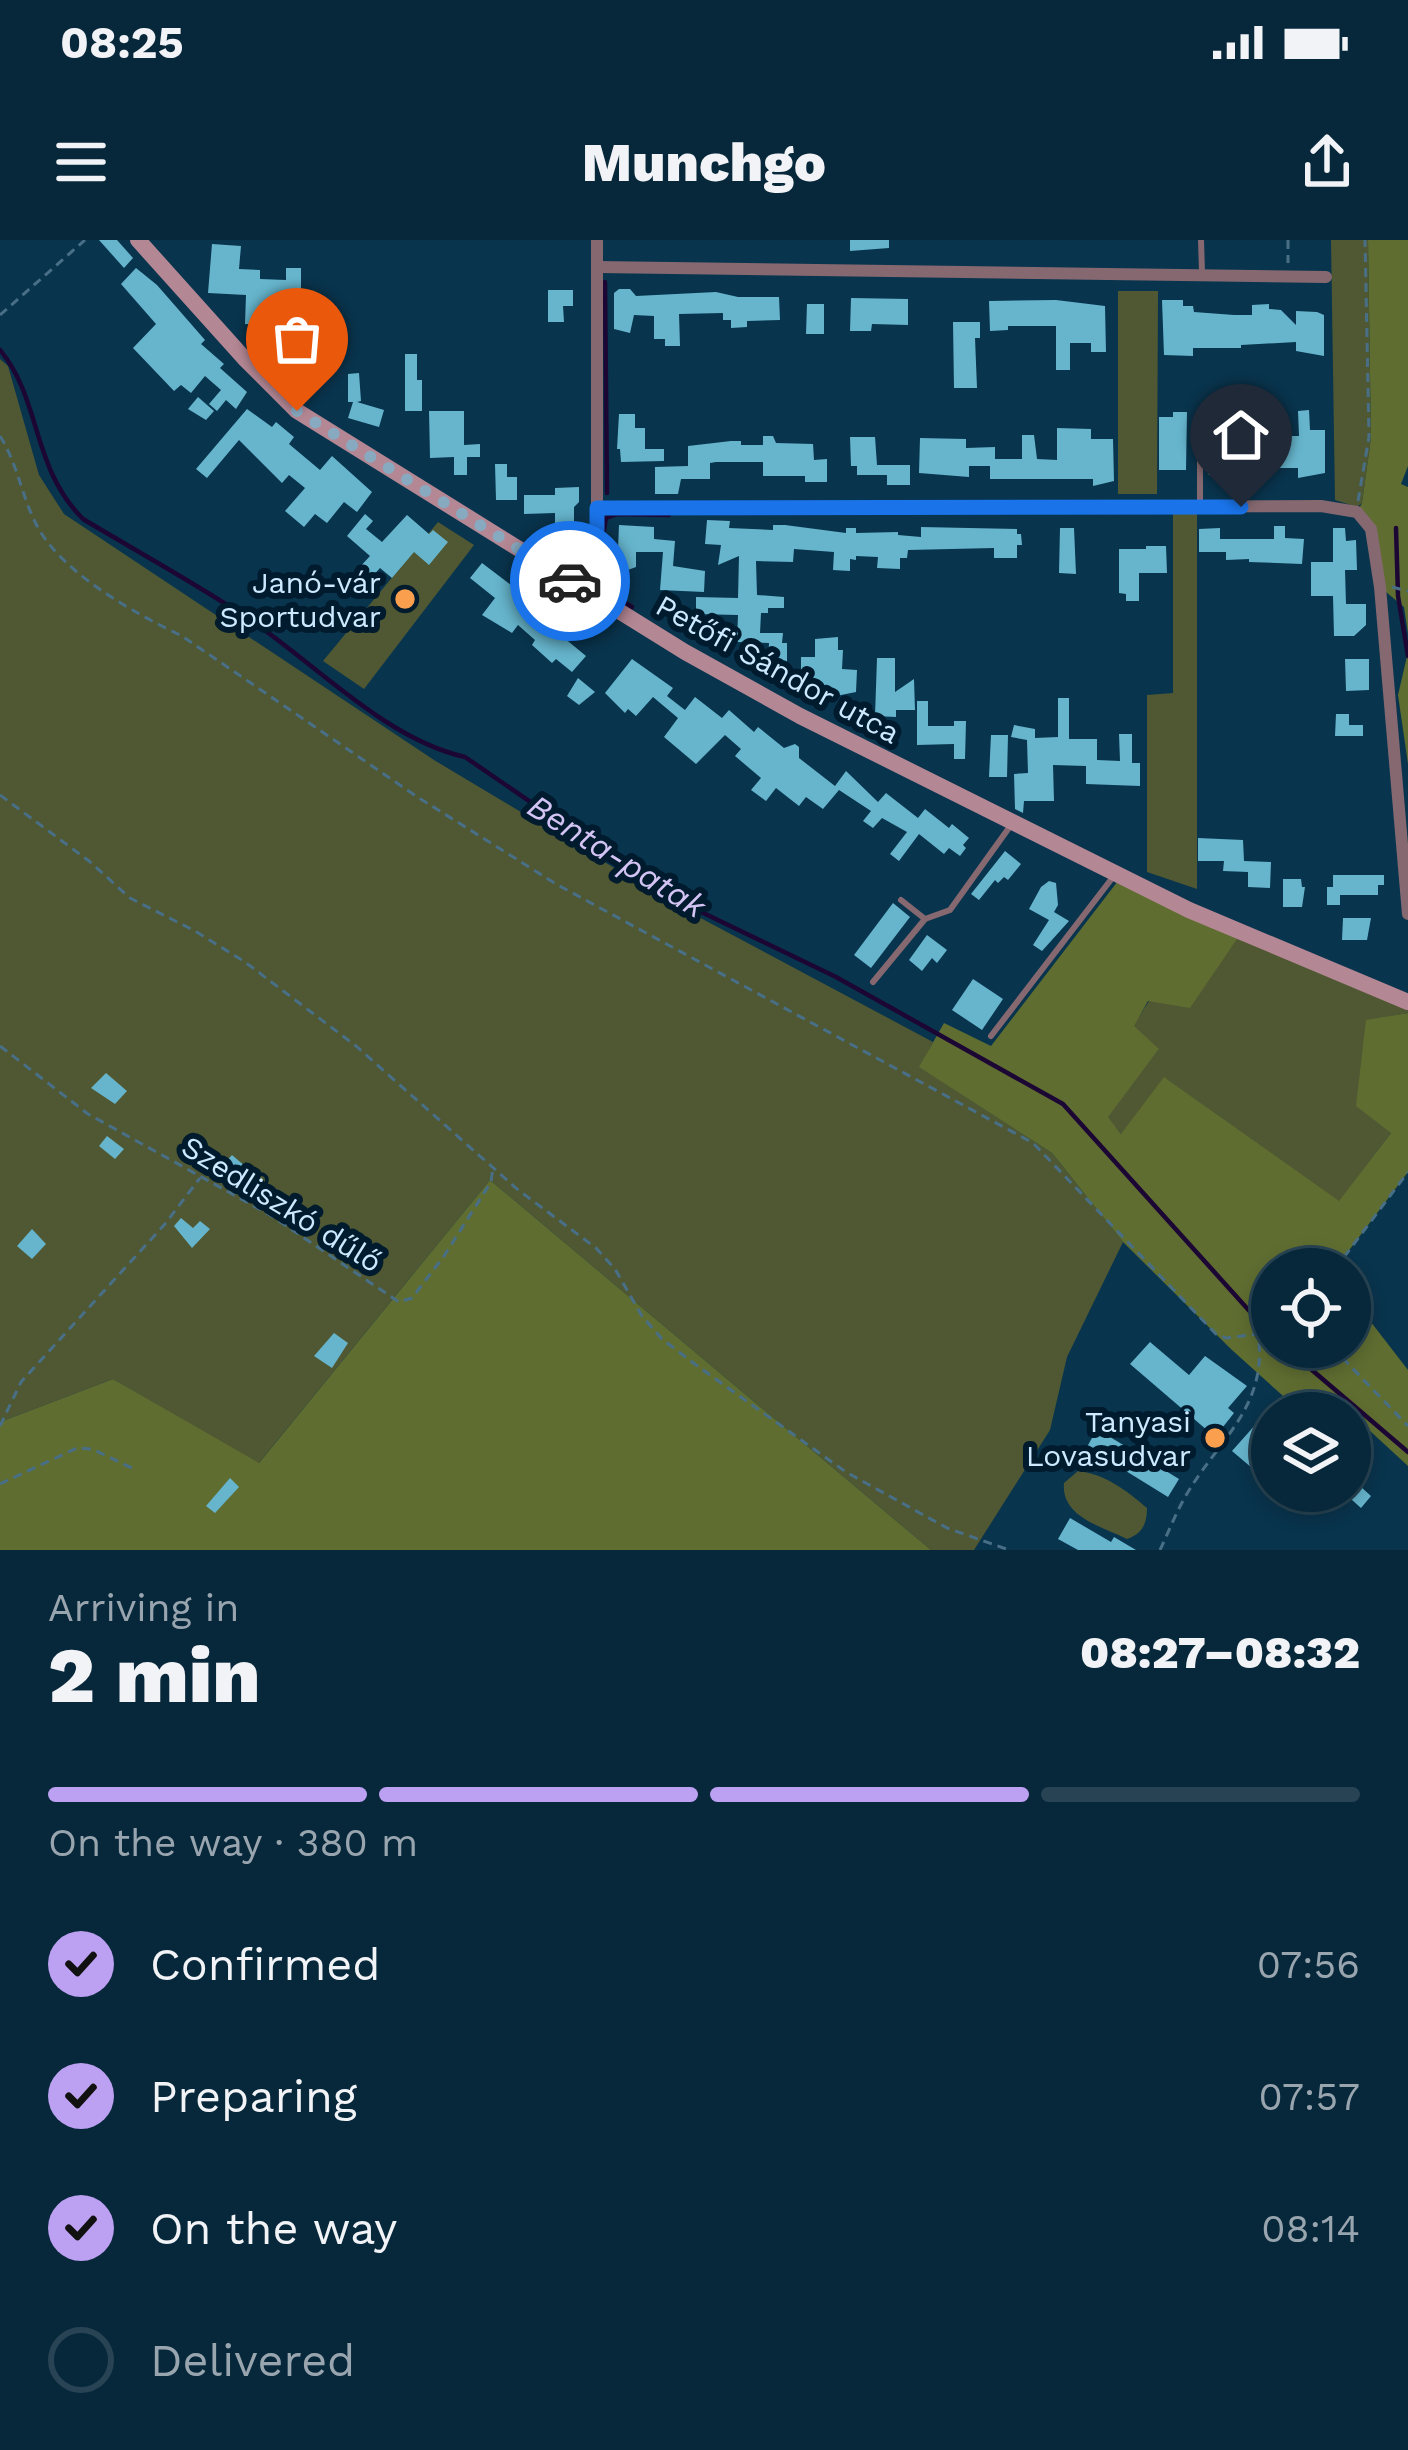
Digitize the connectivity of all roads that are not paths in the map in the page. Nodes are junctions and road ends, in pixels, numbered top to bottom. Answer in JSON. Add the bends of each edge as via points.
{"nodes":[{"id":1,"x":138,"y":240,"type":"edge"},
{"id":2,"x":597,"y":240,"type":"edge"},
{"id":3,"x":1201,"y":240,"type":"edge"},
{"id":4,"x":597,"y":267,"type":"junction"},
{"id":5,"x":1202,"y":276,"type":"junction"},
{"id":6,"x":1326,"y":277,"type":"dead end"},
{"id":7,"x":1200,"y":430,"type":"dead end"},
{"id":8,"x":597,"y":508,"type":"junction"},
{"id":9,"x":1201,"y":508,"type":"junction"},
{"id":10,"x":583,"y":589,"type":"junction"},
{"id":11,"x":1013,"y":823,"type":"junction"},
{"id":12,"x":1115,"y":874,"type":"junction"},
{"id":13,"x":901,"y":900,"type":"dead end"},
{"id":14,"x":1408,"y":914,"type":"edge"},
{"id":15,"x":925,"y":919,"type":"junction"},
{"id":16,"x":873,"y":982,"type":"dead end"},
{"id":17,"x":1406,"y":996,"type":"edge"},
{"id":18,"x":992,"y":1036,"type":"dead end"}],
"edges":[{"from":1,"to":10,"type":"main road","name":"Petőfi Sándor utca","via":[[297,411]]},
{"from":2,"to":4,"type":"street"},
{"from":3,"to":5,"type":"lane"},
{"from":4,"to":5,"type":"street"},
{"from":4,"to":8,"type":"street"},
{"from":5,"to":6,"type":"street"},
{"from":7,"to":9,"type":"lane"},
{"from":8,"to":9,"type":"street"},
{"from":8,"to":10,"type":"street","via":[[597,556]]},
{"from":9,"to":14,"type":"street","via":[[1321,506],[1357,512],[1371,529]]},
{"from":10,"to":11,"type":"main road","name":"Petőfi Sándor utca","via":[[761,695]]},
{"from":11,"to":12,"type":"main road","name":"Petőfi Sándor utca"},
{"from":11,"to":15,"type":"lane","via":[[950,910]]},
{"from":12,"to":17,"type":"main road","name":"Petőfi Sándor utca"},
{"from":12,"to":18,"type":"lane"},
{"from":13,"to":15,"type":"lane"},
{"from":15,"to":16,"type":"lane"}]}
